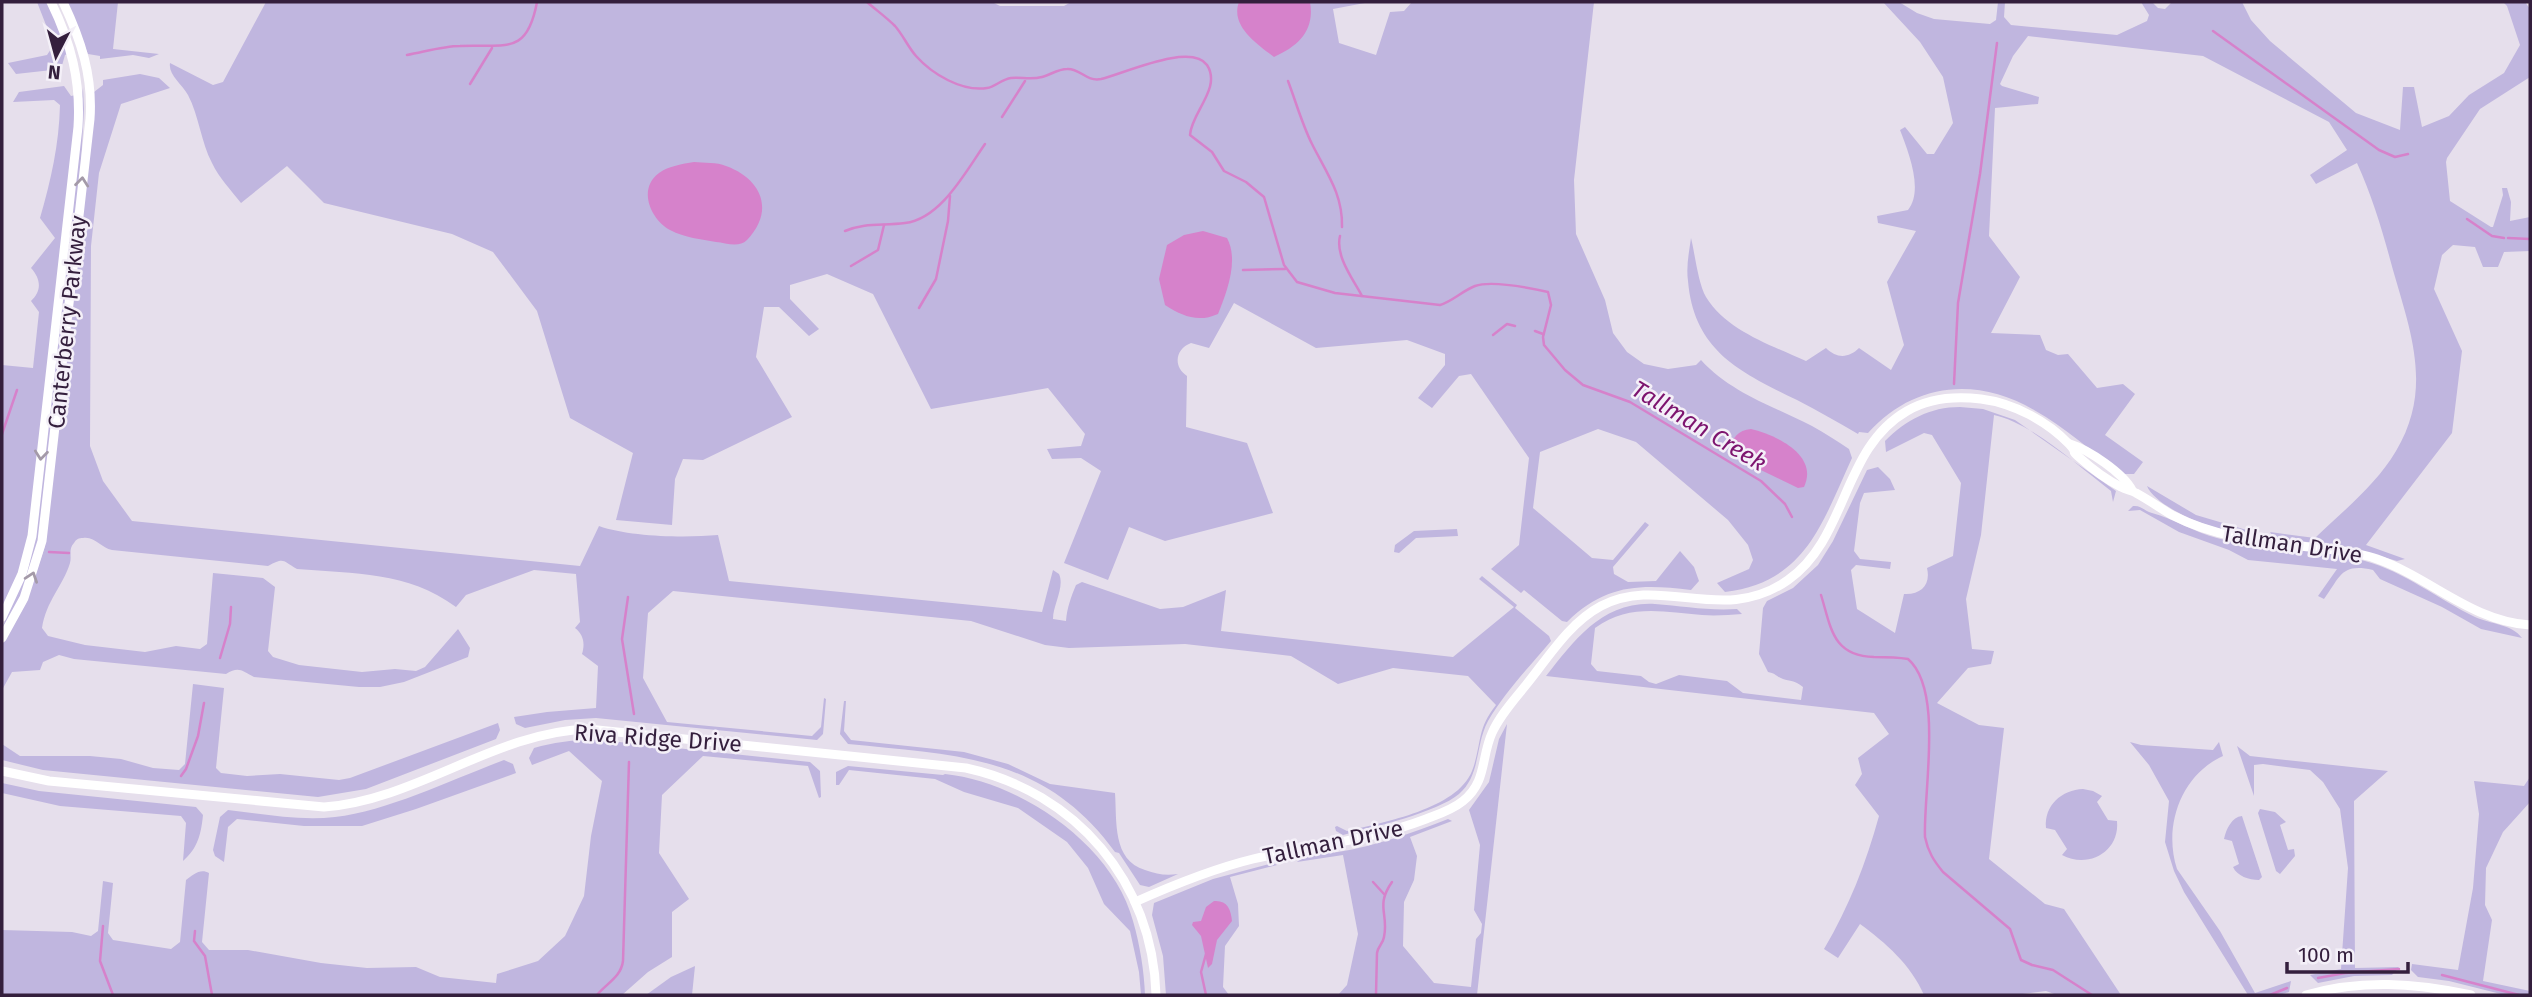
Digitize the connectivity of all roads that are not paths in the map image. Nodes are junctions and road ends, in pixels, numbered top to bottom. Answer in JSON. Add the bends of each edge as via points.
{"nodes":[{"id":1,"x":51,"y":2,"type":"edge"},
{"id":2,"x":63,"y":2,"type":"edge"},
{"id":3,"x":2,"y":617,"type":"edge"},
{"id":4,"x":2530,"y":625,"type":"edge"},
{"id":5,"x":2,"y":638,"type":"edge"},
{"id":6,"x":2,"y":771,"type":"edge"},
{"id":7,"x":1135,"y":902,"type":"junction"},
{"id":8,"x":1156,"y":995,"type":"edge"},
{"id":9,"x":2306,"y":995,"type":"edge"},
{"id":10,"x":2471,"y":995,"type":"edge"}],
"edges":[{"from":1,"to":3,"type":"street","name":"Canterberry Parkway","one_way":true,"via":[[75,62],[79,119],[32,536]]},
{"from":5,"to":2,"type":"street","name":"Canterberry Parkway","one_way":true,"via":[[24,598],[42,541],[90,119],[86,60]]},
{"from":4,"to":7,"type":"street","name":"Tallman Drive","via":[[2489,618],[2377,559],[2218,533],[2180,519],[2122,488],[2028,414],[1999,402],[1937,400],[1891,421],[1872,442],[1817,551],[1786,581],[1762,594],[1727,601],[1633,596],[1604,604],[1580,620],[1498,722],[1478,784],[1456,806],[1388,832],[1222,867]]},
{"from":6,"to":7,"type":"street","name":"Riva Ridge Drive","via":[[49,781],[319,807],[366,800],[528,739],[578,729],[948,765],[1007,780],[1061,810],[1106,854]]},
{"from":7,"to":8,"type":"street","name":"Riva Ridge Drive","via":[[1150,947]]},
{"from":9,"to":10,"type":"street","via":[[2379,984]]}]}
